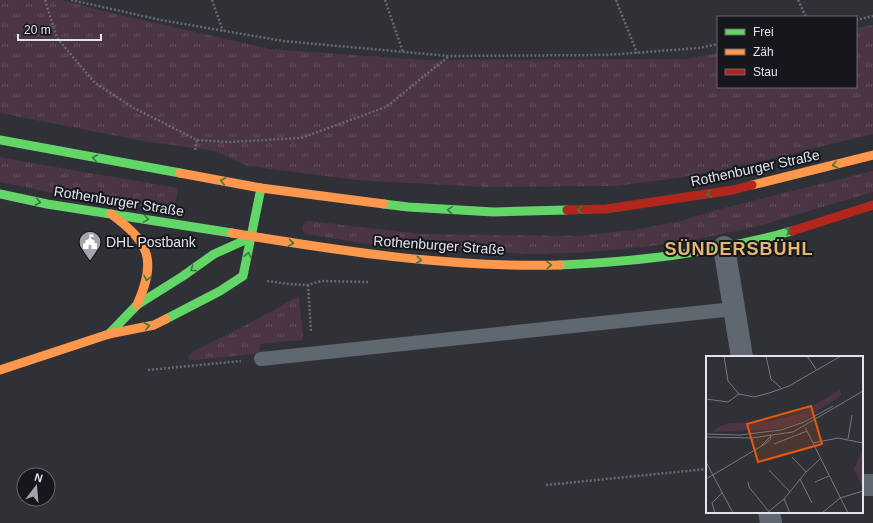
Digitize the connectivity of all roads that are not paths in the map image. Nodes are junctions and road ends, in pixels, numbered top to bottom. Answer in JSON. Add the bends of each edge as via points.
{"nodes":[{"id":1,"x":0,"y":140,"type":"edge"},
{"id":2,"x":873,"y":155,"type":"edge"},
{"id":3,"x":262,"y":188,"type":"junction"},
{"id":4,"x":0,"y":194,"type":"edge"},
{"id":5,"x":873,"y":205,"type":"edge"},
{"id":6,"x":110,"y":213,"type":"junction"},
{"id":7,"x":252,"y":237,"type":"junction"},
{"id":8,"x":724,"y":247,"type":"junction"},
{"id":9,"x":137,"y":305,"type":"junction"},
{"id":10,"x":734,"y":309,"type":"junction"},
{"id":11,"x":108,"y":334,"type":"junction"},
{"id":12,"x":742,"y":356,"type":"edge"},
{"id":13,"x":261,"y":360,"type":"road end"},
{"id":14,"x":0,"y":370,"type":"edge"},
{"id":15,"x":769,"y":513,"type":"edge"},
{"id":16,"x":771,"y":523,"type":"edge"}],
"edges":[{"from":3,"to":1,"type":"main road","name":"Rothenburger Straße","one_way":true},
{"from":2,"to":3,"type":"main road","name":"Rothenburger Straße","one_way":true,"via":[[733,190],[599,209],[494,212],[408,208]]},
{"from":3,"to":7,"type":"main road"},
{"from":4,"to":6,"type":"main road","name":"Rothenburger Straße","one_way":true},
{"from":8,"to":5,"type":"main road","name":"Rothenburger Straße","one_way":true,"via":[[775,235]]},
{"from":6,"to":7,"type":"main road","name":"Rothenburger Straße","one_way":true},
{"from":6,"to":9,"type":"main road","one_way":true,"via":[[126,224],[137,236],[149,261],[149,273]]},
{"from":7,"to":8,"type":"main road","name":"Rothenburger Straße","one_way":true,"via":[[438,262],[515,265],[591,263],[666,256]]},
{"from":7,"to":9,"type":"main road","one_way":true,"via":[[214,254]]},
{"from":11,"to":7,"type":"main road","one_way":true,"via":[[154,325],[220,291],[243,276]]},
{"from":8,"to":10,"type":"street"},
{"from":9,"to":11,"type":"main road"},
{"from":10,"to":12,"type":"street"},
{"from":10,"to":13,"type":"lane"},
{"from":11,"to":14,"type":"main road"},
{"from":15,"to":16,"type":"street"}]}
